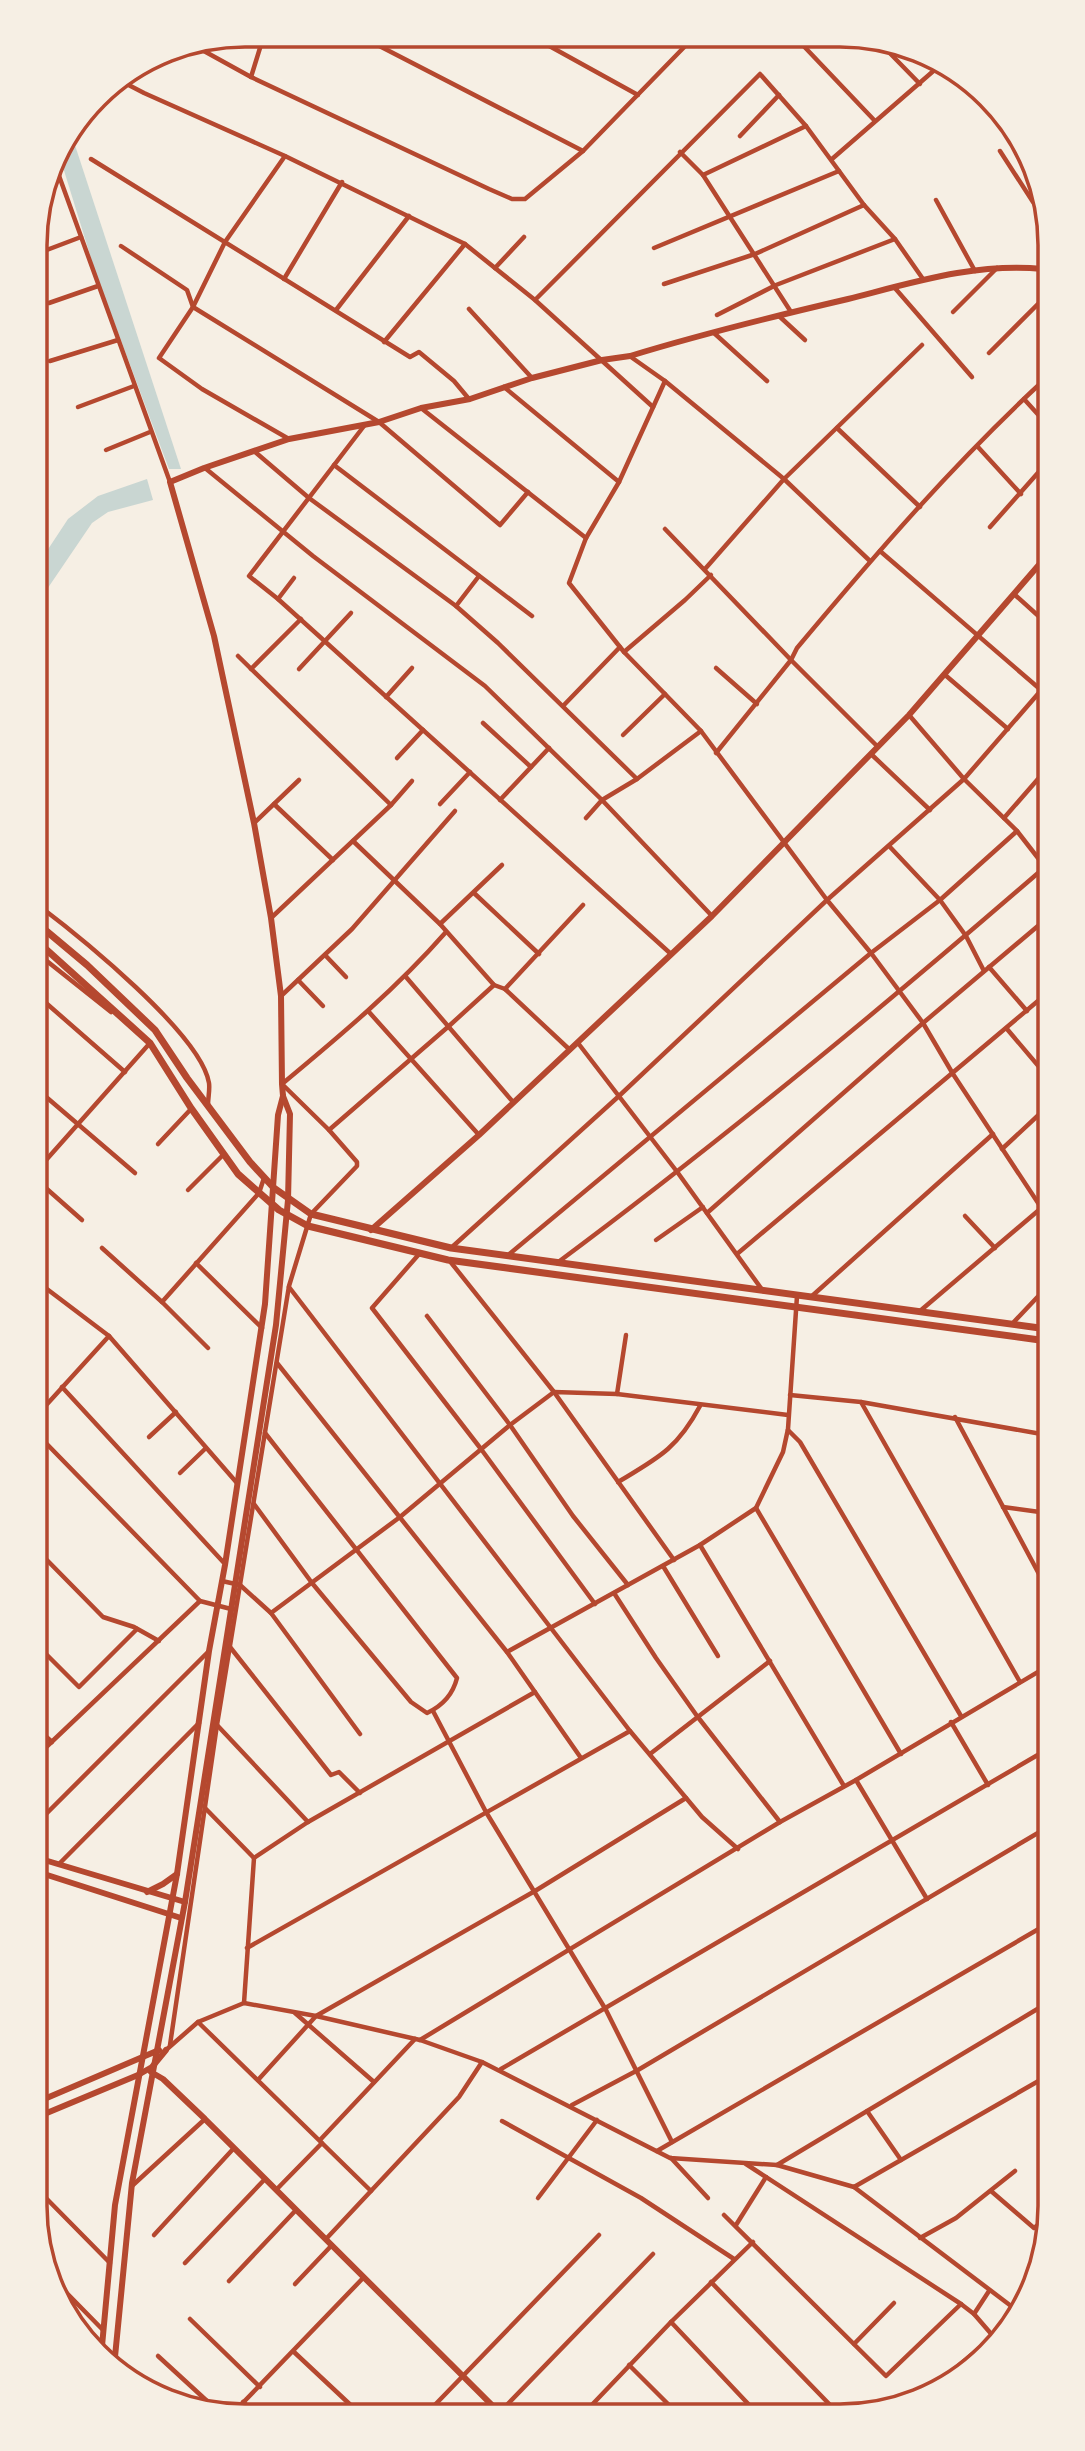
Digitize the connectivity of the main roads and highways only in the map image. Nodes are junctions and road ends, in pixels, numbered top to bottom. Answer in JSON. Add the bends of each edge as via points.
{"nodes":[{"id":1,"x":48,"y":932,"type":"edge"},
{"id":2,"x":48,"y":951,"type":"edge"},
{"id":3,"x":1037,"y":1328,"type":"edge"},
{"id":4,"x":1037,"y":1340,"type":"edge"}],
"edges":[{"from":1,"to":3,"type":"main road","via":[[155,1030],[264,1178],[311,1214],[451,1248]]},
{"from":2,"to":4,"type":"main road","via":[[150,1043],[238,1174],[273,1206],[308,1226],[448,1260]]}]}
